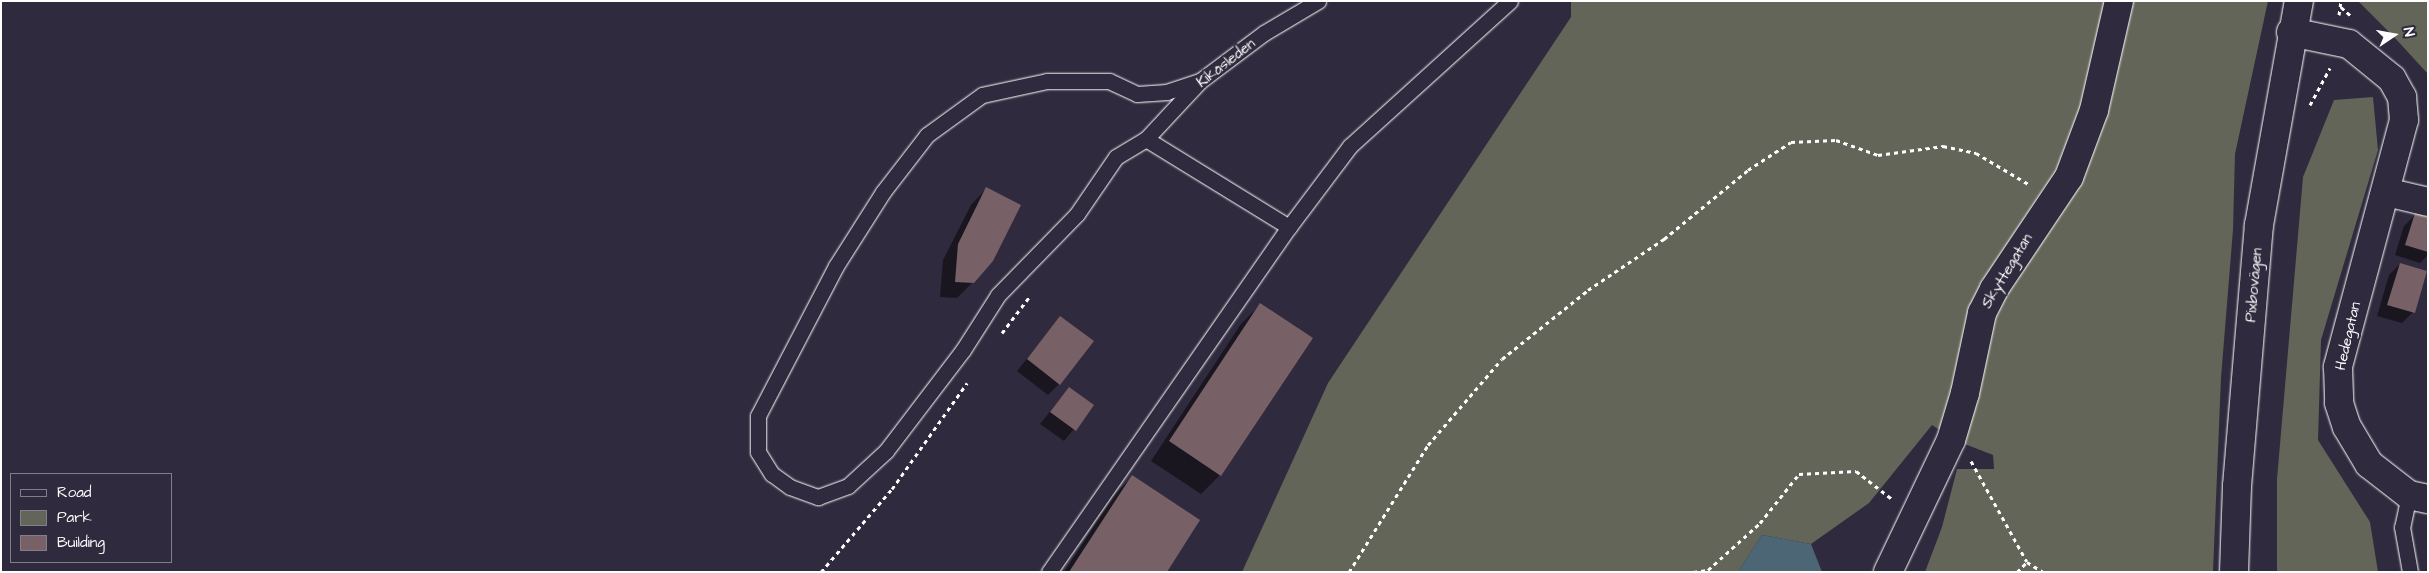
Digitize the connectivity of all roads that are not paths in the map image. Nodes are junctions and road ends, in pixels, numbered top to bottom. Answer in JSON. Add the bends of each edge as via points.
{"nodes":[{"id":1,"x":1318,"y":1,"type":"edge"},
{"id":2,"x":1510,"y":1,"type":"edge"},
{"id":3,"x":2119,"y":1,"type":"edge"},
{"id":4,"x":2299,"y":1,"type":"edge"},
{"id":5,"x":2291,"y":32,"type":"junction"},
{"id":6,"x":1200,"y":81,"type":"junction"},
{"id":7,"x":1146,"y":139,"type":"junction"},
{"id":8,"x":2386,"y":192,"type":"junction"},
{"id":9,"x":2428,"y":202,"type":"edge"},
{"id":10,"x":1289,"y":227,"type":"junction"},
{"id":11,"x":2418,"y":497,"type":"edge"},
{"id":12,"x":1049,"y":572,"type":"edge"},
{"id":13,"x":1888,"y":572,"type":"edge"},
{"id":14,"x":2234,"y":572,"type":"edge"},
{"id":15,"x":2410,"y":572,"type":"edge"}],
"edges":[{"from":1,"to":6,"type":"lane","name":"Kikåsleden","via":[[1264,34]]},
{"from":2,"to":10,"type":"lane","via":[[1350,146]]},
{"from":3,"to":13,"type":"street","name":"Skyttegatan","via":[[2094,110],[2069,177],[1982,313],[1965,393],[1943,454],[1909,521]]},
{"from":4,"to":5,"type":"street","name":"Pixbovägen"},
{"from":5,"to":8,"type":"street","name":"Hedegatan","via":[[2349,44],[2392,78],[2402,97],[2404,120]]},
{"from":5,"to":14,"type":"street","name":"Pixbovägen","via":[[2259,225],[2237,486]]},
{"from":6,"to":7,"type":"lane","name":"Kikåsleden"},
{"from":6,"to":7,"type":"lane","name":"Kikåsleden","via":[[1167,92],[1137,94],[1108,81],[1047,81],[982,95],[927,135],[883,192],[836,266],[758,416],[758,452],[772,474],[790,487],[818,497],[848,486],[886,451],[946,372],[998,295],[1077,214],[1116,158]]},
{"from":7,"to":10,"type":"lane"},
{"from":8,"to":9,"type":"street"},
{"from":8,"to":11,"type":"street","name":"Hedegatan","via":[[2338,368],[2339,403],[2347,427],[2369,464]]},
{"from":10,"to":12,"type":"lane"},
{"from":11,"to":15,"type":"lane","via":[[2402,527]]}]}
